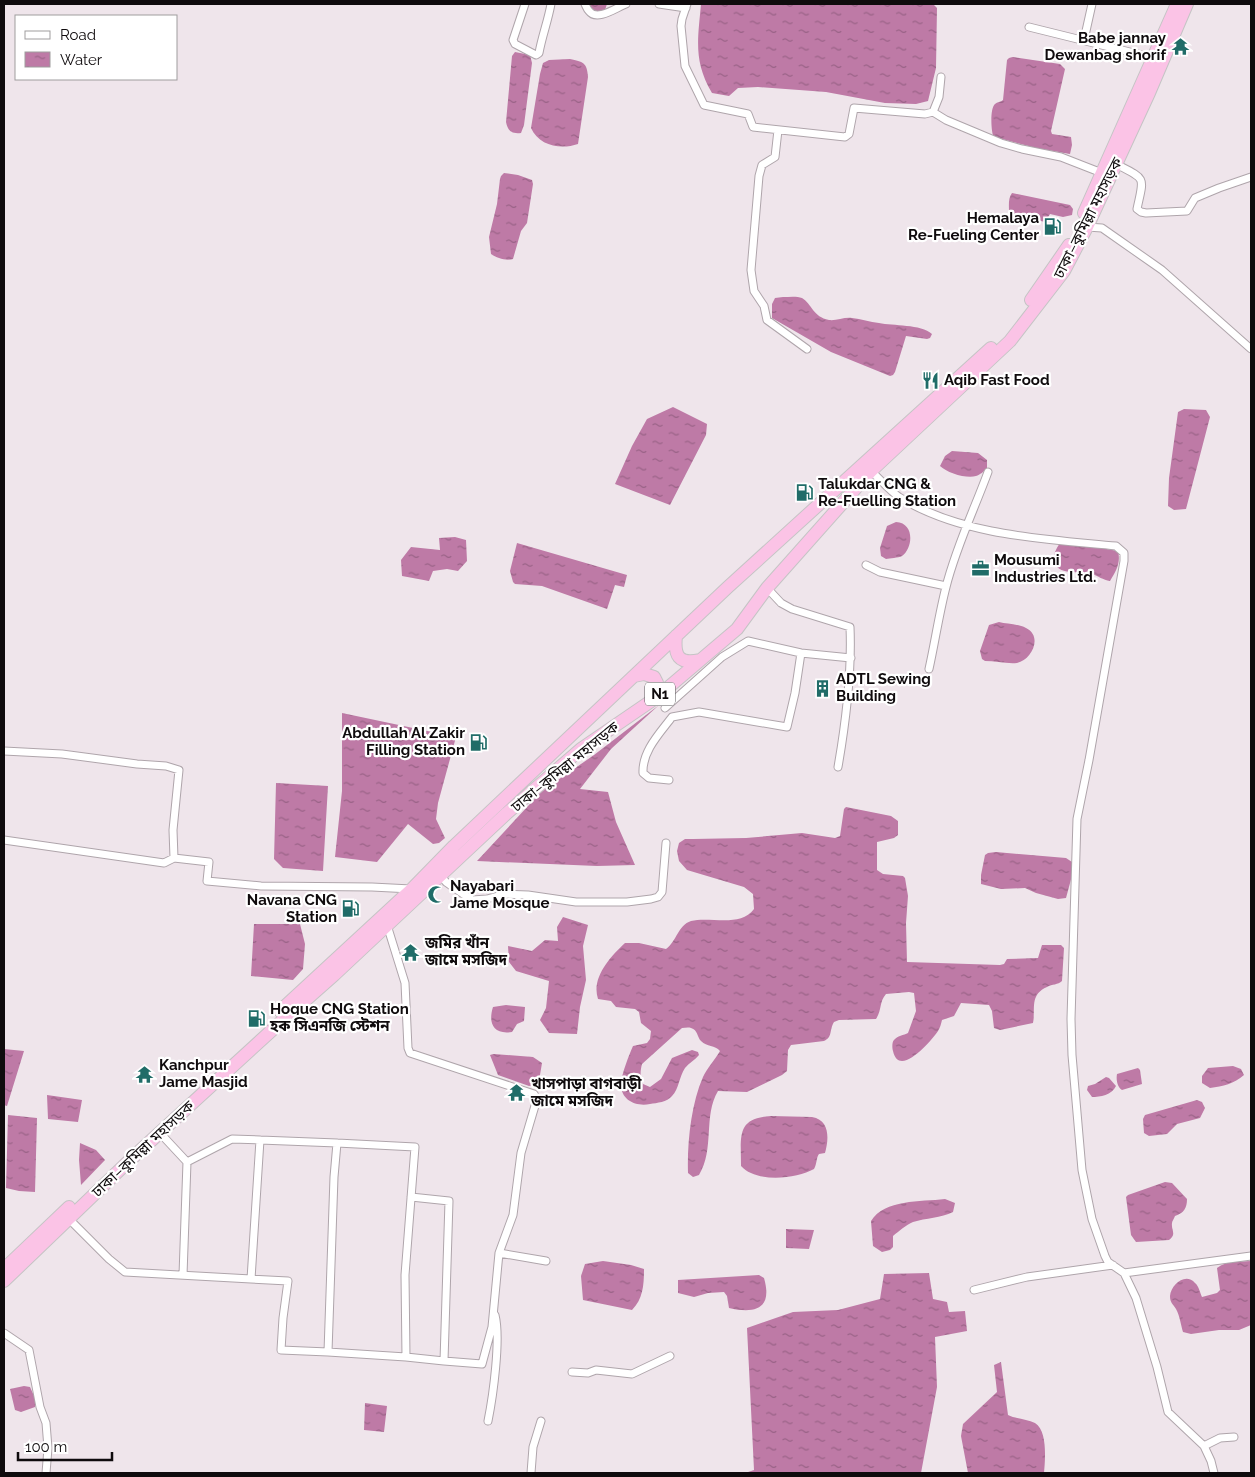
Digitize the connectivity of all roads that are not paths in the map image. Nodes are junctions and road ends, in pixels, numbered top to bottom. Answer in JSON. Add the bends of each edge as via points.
{"nodes":[{"id":1,"x":525,"y":4,"type":"edge"},
{"id":2,"x":551,"y":4,"type":"edge"},
{"id":3,"x":585,"y":4,"type":"edge"},
{"id":4,"x":626,"y":4,"type":"edge"},
{"id":5,"x":659,"y":4,"type":"edge"},
{"id":6,"x":1092,"y":4,"type":"edge"},
{"id":7,"x":1177,"y":4,"type":"edge"},
{"id":8,"x":1187,"y":4,"type":"edge"},
{"id":9,"x":687,"y":6,"type":"edge"},
{"id":10,"x":1029,"y":27,"type":"dead end"},
{"id":11,"x":1084,"y":40,"type":"junction"},
{"id":12,"x":1154,"y":58,"type":"junction"},
{"id":13,"x":941,"y":77,"type":"dead end"},
{"id":14,"x":932,"y":112,"type":"junction"},
{"id":15,"x":778,"y":130,"type":"junction"},
{"id":16,"x":1116,"y":164,"type":"junction"},
{"id":17,"x":1102,"y":174,"type":"junction"},
{"id":18,"x":1251,"y":178,"type":"edge"},
{"id":19,"x":1086,"y":227,"type":"junction"},
{"id":20,"x":807,"y":349,"type":"dead end"},
{"id":21,"x":1251,"y":349,"type":"edge"},
{"id":22,"x":872,"y":471,"type":"junction"},
{"id":23,"x":988,"y":472,"type":"dead end"},
{"id":24,"x":968,"y":525,"type":"junction"},
{"id":25,"x":866,"y":565,"type":"dead end"},
{"id":26,"x":946,"y":586,"type":"junction"},
{"id":27,"x":767,"y":588,"type":"junction"},
{"id":28,"x":676,"y":636,"type":"junction"},
{"id":29,"x":800,"y":653,"type":"junction"},
{"id":30,"x":851,"y":658,"type":"junction"},
{"id":31,"x":700,"y":660,"type":"junction"},
{"id":32,"x":929,"y":669,"type":"dead end"},
{"id":33,"x":634,"y":676,"type":"junction"},
{"id":34,"x":661,"y":702,"type":"junction"},
{"id":35,"x":4,"y":751,"type":"edge"},
{"id":36,"x":838,"y":767,"type":"dead end"},
{"id":37,"x":669,"y":780,"type":"dead end"},
{"id":38,"x":4,"y":840,"type":"edge"},
{"id":39,"x":666,"y":843,"type":"dead end"},
{"id":40,"x":174,"y":858,"type":"junction"},
{"id":41,"x":440,"y":875,"type":"junction"},
{"id":42,"x":412,"y":889,"type":"junction"},
{"id":43,"x":387,"y":925,"type":"junction"},
{"id":44,"x":160,"y":1133,"type":"junction"},
{"id":45,"x":260,"y":1140,"type":"junction"},
{"id":46,"x":337,"y":1143,"type":"junction"},
{"id":47,"x":129,"y":1157,"type":"junction"},
{"id":48,"x":188,"y":1162,"type":"junction"},
{"id":49,"x":411,"y":1196,"type":"junction"},
{"id":50,"x":69,"y":1219,"type":"junction"},
{"id":51,"x":499,"y":1253,"type":"junction"},
{"id":52,"x":1251,"y":1256,"type":"edge"},
{"id":53,"x":546,"y":1261,"type":"dead end"},
{"id":54,"x":1113,"y":1265,"type":"junction"},
{"id":55,"x":4,"y":1269,"type":"edge"},
{"id":56,"x":1124,"y":1273,"type":"junction"},
{"id":57,"x":183,"y":1276,"type":"junction"},
{"id":58,"x":251,"y":1279,"type":"junction"},
{"id":59,"x":4,"y":1281,"type":"edge"},
{"id":60,"x":974,"y":1290,"type":"dead end"},
{"id":61,"x":493,"y":1307,"type":"junction"},
{"id":62,"x":4,"y":1333,"type":"edge"},
{"id":63,"x":328,"y":1352,"type":"junction"},
{"id":64,"x":670,"y":1356,"type":"dead end"},
{"id":65,"x":406,"y":1357,"type":"junction"},
{"id":66,"x":444,"y":1360,"type":"junction"},
{"id":67,"x":572,"y":1372,"type":"dead end"},
{"id":68,"x":488,"y":1421,"type":"dead end"},
{"id":69,"x":541,"y":1421,"type":"dead end"},
{"id":70,"x":1234,"y":1438,"type":"dead end"},
{"id":71,"x":1204,"y":1446,"type":"junction"},
{"id":72,"x":46,"y":1473,"type":"edge"},
{"id":73,"x":531,"y":1473,"type":"edge"},
{"id":74,"x":1214,"y":1473,"type":"edge"}],
"edges":[{"from":1,"to":2,"type":"street","via":[[513,40],[536,54],[539,53]]},
{"from":3,"to":4,"type":"street","via":[[589,11],[598,15]]},
{"from":5,"to":9,"type":"street"},
{"from":6,"to":11,"type":"street"},
{"from":7,"to":12,"type":"highway","name":"ঢাকা–কুমিল্লা মহাসড়ক","number":"N1"},
{"from":8,"to":16,"type":"highway","name":"ঢাকা–কুমিল্লা মহাসড়ক","number":"N1"},
{"from":9,"to":15,"type":"street","via":[[681,26],[685,66],[704,105],[748,114],[753,127]]},
{"from":10,"to":11,"type":"street"},
{"from":11,"to":12,"type":"street"},
{"from":12,"to":17,"type":"highway","name":"ঢাকা–কুমিল্লা মহাসড়ক","number":"N1"},
{"from":13,"to":14,"type":"street"},
{"from":14,"to":15,"type":"street","via":[[854,108],[849,134],[845,136]]},
{"from":14,"to":17,"type":"street","via":[[1001,143],[1061,157]]},
{"from":15,"to":20,"type":"street","via":[[775,157],[762,165],[759,176],[752,281],[767,320]]},
{"from":16,"to":18,"type":"street","via":[[1140,178],[1143,183],[1137,209],[1146,213],[1186,211],[1195,198]]},
{"from":16,"to":19,"type":"highway","name":"ঢাকা–কুমিল্লা মহাসড়ক","number":"N1"},
{"from":17,"to":28,"type":"highway","name":"ঢাকা–কুমিল্লা মহাসড়ক","number":"N1","via":[[1066,250],[1003,337]]},
{"from":19,"to":21,"type":"street","via":[[1102,228],[1162,270]]},
{"from":19,"to":22,"type":"highway","name":"ঢাকা–কুমিল্লা মহাসড়ক","number":"N1","via":[[1064,271],[1010,341]]},
{"from":22,"to":24,"type":"street","via":[[898,496],[931,513]]},
{"from":22,"to":27,"type":"highway","name":"ঢাকা–কুমিল্লা মহাসড়ক","number":"N1"},
{"from":23,"to":24,"type":"street"},
{"from":24,"to":26,"type":"street"},
{"from":24,"to":54,"type":"street","via":[[1023,537],[1116,546],[1124,553],[1077,819],[1071,1019],[1082,1170],[1092,1219],[1105,1256]]},
{"from":25,"to":26,"type":"street","via":[[880,572]]},
{"from":26,"to":32,"type":"street"},
{"from":27,"to":30,"type":"street","via":[[781,604],[850,627]]},
{"from":27,"to":31,"type":"highway","name":"ঢাকা–কুমিল্লা মহাসড়ক","number":"N1","via":[[737,629]]},
{"from":28,"to":31,"type":"highway","via":[[675,649],[679,658],[692,662]]},
{"from":28,"to":33,"type":"highway","name":"ঢাকা–কুমিল্লা মহাসড়ক","number":"N1"},
{"from":29,"to":30,"type":"street"},
{"from":29,"to":34,"type":"street","via":[[748,641]]},
{"from":29,"to":37,"type":"street","via":[[795,693],[786,727],[699,712],[672,717],[647,751],[643,768],[643,773],[649,778]]},
{"from":30,"to":36,"type":"street"},
{"from":31,"to":34,"type":"highway","name":"ঢাকা–কুমিল্লা মহাসড়ক","number":"N1"},
{"from":33,"to":34,"type":"highway","via":[[644,674],[654,678]]},
{"from":33,"to":42,"type":"highway","name":"ঢাকা–কুমিল্লা মহাসড়ক","number":"N1"},
{"from":34,"to":41,"type":"highway","name":"ঢাকা–কুমিল্লা মহাসড়ক","number":"N1","via":[[581,749]]},
{"from":35,"to":40,"type":"street","via":[[62,754],[179,770],[172,830]]},
{"from":38,"to":40,"type":"street","via":[[164,864]]},
{"from":39,"to":41,"type":"street","via":[[662,892],[651,900],[576,902],[505,894],[472,900]]},
{"from":40,"to":42,"type":"street","via":[[209,862],[207,881],[260,886]]},
{"from":41,"to":43,"type":"highway","name":"ঢাকা–কুমিল্লা মহাসড়ক","number":"N1"},
{"from":42,"to":47,"type":"highway","name":"ঢাকা–কুমিল্লা মহাসড়ক","number":"N1"},
{"from":43,"to":44,"type":"highway","name":"ঢাকা–কুমিল্লা মহাসড়ক","number":"N1"},
{"from":43,"to":51,"type":"street","via":[[406,983],[410,1053],[536,1096],[537,1102],[521,1152],[513,1215]]},
{"from":44,"to":47,"type":"highway","name":"ঢাকা–কুমিল্লা মহাসড়ক","number":"N1"},
{"from":44,"to":48,"type":"street"},
{"from":45,"to":46,"type":"street"},
{"from":45,"to":48,"type":"street","via":[[232,1140]]},
{"from":45,"to":58,"type":"street"},
{"from":46,"to":49,"type":"street","via":[[415,1147]]},
{"from":46,"to":63,"type":"street"},
{"from":47,"to":50,"type":"highway","name":"ঢাকা–কুমিল্লা মহাসড়ক","number":"N1"},
{"from":47,"to":55,"type":"highway","name":"ঢাকা–কুমিল্লা মহাসড়ক","number":"N1"},
{"from":48,"to":57,"type":"street"},
{"from":49,"to":65,"type":"street","via":[[405,1275]]},
{"from":49,"to":66,"type":"street","via":[[449,1201]]},
{"from":50,"to":57,"type":"street","via":[[125,1272]]},
{"from":50,"to":59,"type":"highway","name":"ঢাকা–কুমিল্লা মহাসড়ক","number":"N1"},
{"from":51,"to":53,"type":"street"},
{"from":51,"to":61,"type":"street"},
{"from":52,"to":56,"type":"street"},
{"from":54,"to":56,"type":"street"},
{"from":54,"to":60,"type":"street","via":[[1027,1277]]},
{"from":56,"to":71,"type":"street","via":[[1143,1317],[1168,1412]]},
{"from":57,"to":58,"type":"street"},
{"from":58,"to":63,"type":"street","via":[[288,1281],[282,1350]]},
{"from":61,"to":66,"type":"street","via":[[492,1327],[482,1364]]},
{"from":61,"to":68,"type":"street","via":[[497,1322],[496,1352]]},
{"from":62,"to":72,"type":"street","via":[[29,1350],[46,1422]]},
{"from":63,"to":65,"type":"street"},
{"from":64,"to":67,"type":"street","via":[[632,1374],[596,1370]]},
{"from":65,"to":66,"type":"street"},
{"from":69,"to":73,"type":"street"},
{"from":70,"to":71,"type":"street","via":[[1220,1438]]},
{"from":71,"to":74,"type":"street"}]}
